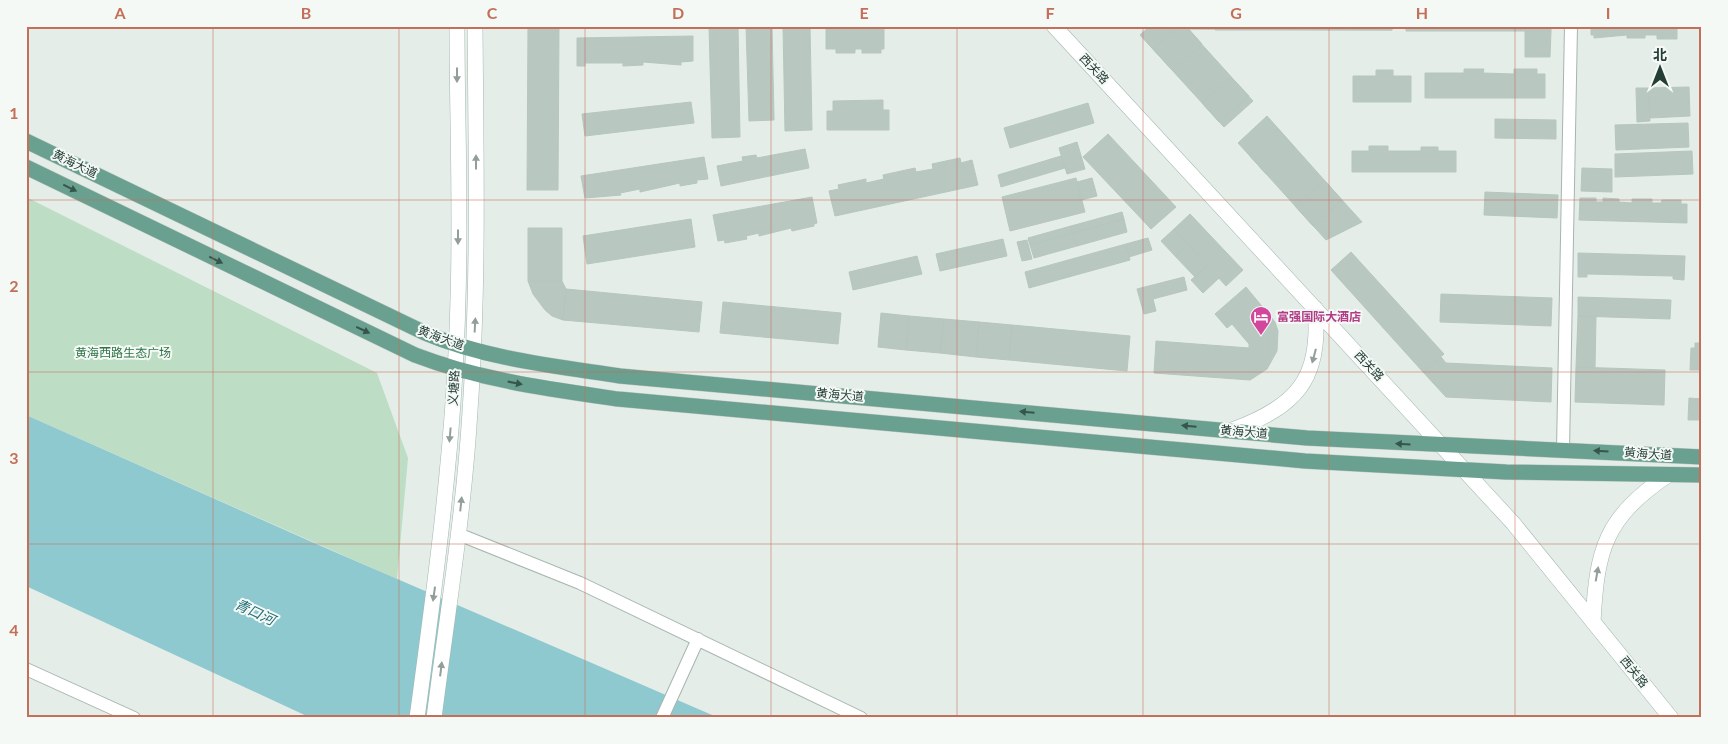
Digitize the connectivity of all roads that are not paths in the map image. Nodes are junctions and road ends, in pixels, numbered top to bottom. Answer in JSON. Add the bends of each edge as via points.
{"nodes":[{"id":1,"x":457,"y":26,"type":"edge"},
{"id":2,"x":475,"y":26,"type":"edge"},
{"id":3,"x":1054,"y":26,"type":"edge"},
{"id":4,"x":1571,"y":26,"type":"edge"},
{"id":5,"x":26,"y":141,"type":"edge"},
{"id":6,"x":26,"y":167,"type":"edge"},
{"id":7,"x":1315,"y":308,"type":"junction"},
{"id":8,"x":456,"y":344,"type":"junction"},
{"id":9,"x":474,"y":349,"type":"junction"},
{"id":10,"x":455,"y":368,"type":"junction"},
{"id":11,"x":472,"y":373,"type":"junction"},
{"id":12,"x":1232,"y":430,"type":"junction"},
{"id":13,"x":1442,"y":445,"type":"junction"},
{"id":14,"x":1563,"y":450,"type":"junction"},
{"id":15,"x":1702,"y":457,"type":"edge"},
{"id":16,"x":1464,"y":470,"type":"junction"},
{"id":17,"x":1668,"y":474,"type":"junction"},
{"id":18,"x":1702,"y":474,"type":"edge"},
{"id":19,"x":458,"y":534,"type":"junction"},
{"id":20,"x":1593,"y":622,"type":"junction"},
{"id":21,"x":698,"y":638,"type":"junction"},
{"id":22,"x":26,"y":669,"type":"edge"},
{"id":23,"x":134,"y":718,"type":"edge"},
{"id":24,"x":417,"y":718,"type":"edge"},
{"id":25,"x":434,"y":718,"type":"edge"},
{"id":26,"x":662,"y":718,"type":"edge"},
{"id":27,"x":861,"y":718,"type":"edge"},
{"id":28,"x":1671,"y":718,"type":"edge"}],
"edges":[{"from":1,"to":8,"type":"main road","name":"义塘路","one_way":true},
{"from":9,"to":2,"type":"main road","name":"义塘路","one_way":true},
{"from":3,"to":7,"type":"main road","name":"西关路"},
{"from":4,"to":14,"type":"street"},
{"from":5,"to":8,"type":"main road","name":"黄海大道","via":[[306,278]]},
{"from":6,"to":10,"type":"main road","name":"黄海大道","one_way":true,"via":[[415,355]]},
{"from":7,"to":12,"type":"main road","one_way":true,"via":[[1316,350],[1311,370],[1300,389],[1260,420]]},
{"from":7,"to":13,"type":"main road","name":"西关路"},
{"from":8,"to":9,"type":"main road","name":"黄海大道"},
{"from":8,"to":10,"type":"main road","name":"义塘路"},
{"from":9,"to":11,"type":"main road","name":"义塘路"},
{"from":12,"to":9,"type":"main road","name":"黄海大道","one_way":true,"via":[[620,376],[550,366]]},
{"from":10,"to":11,"type":"main road","name":"黄海大道"},
{"from":10,"to":24,"type":"main road","name":"义塘路","one_way":true,"via":[[440,546]]},
{"from":11,"to":16,"type":"main road","name":"黄海大道","one_way":true,"via":[[546,389],[618,399],[1305,461]]},
{"from":19,"to":11,"type":"main road","name":"义塘路","one_way":true},
{"from":13,"to":12,"type":"main road","name":"黄海大道","one_way":true,"via":[[1307,438]]},
{"from":13,"to":14,"type":"main road","name":"黄海大道"},
{"from":13,"to":16,"type":"main road","name":"西关路"},
{"from":15,"to":14,"type":"main road","name":"黄海大道","one_way":true},
{"from":16,"to":17,"type":"main road","name":"黄海大道"},
{"from":16,"to":20,"type":"main road","name":"西关路","via":[[1513,523]]},
{"from":17,"to":18,"type":"main road","name":"黄海大道"},
{"from":20,"to":17,"type":"main road","one_way":true,"via":[[1596,575],[1608,534],[1623,512]]},
{"from":19,"to":21,"type":"street","via":[[580,583]]},
{"from":25,"to":19,"type":"main road","name":"义塘路","one_way":true},
{"from":20,"to":28,"type":"main road","name":"西关路"},
{"from":21,"to":26,"type":"street"},
{"from":21,"to":27,"type":"street"},
{"from":22,"to":23,"type":"street"}]}
